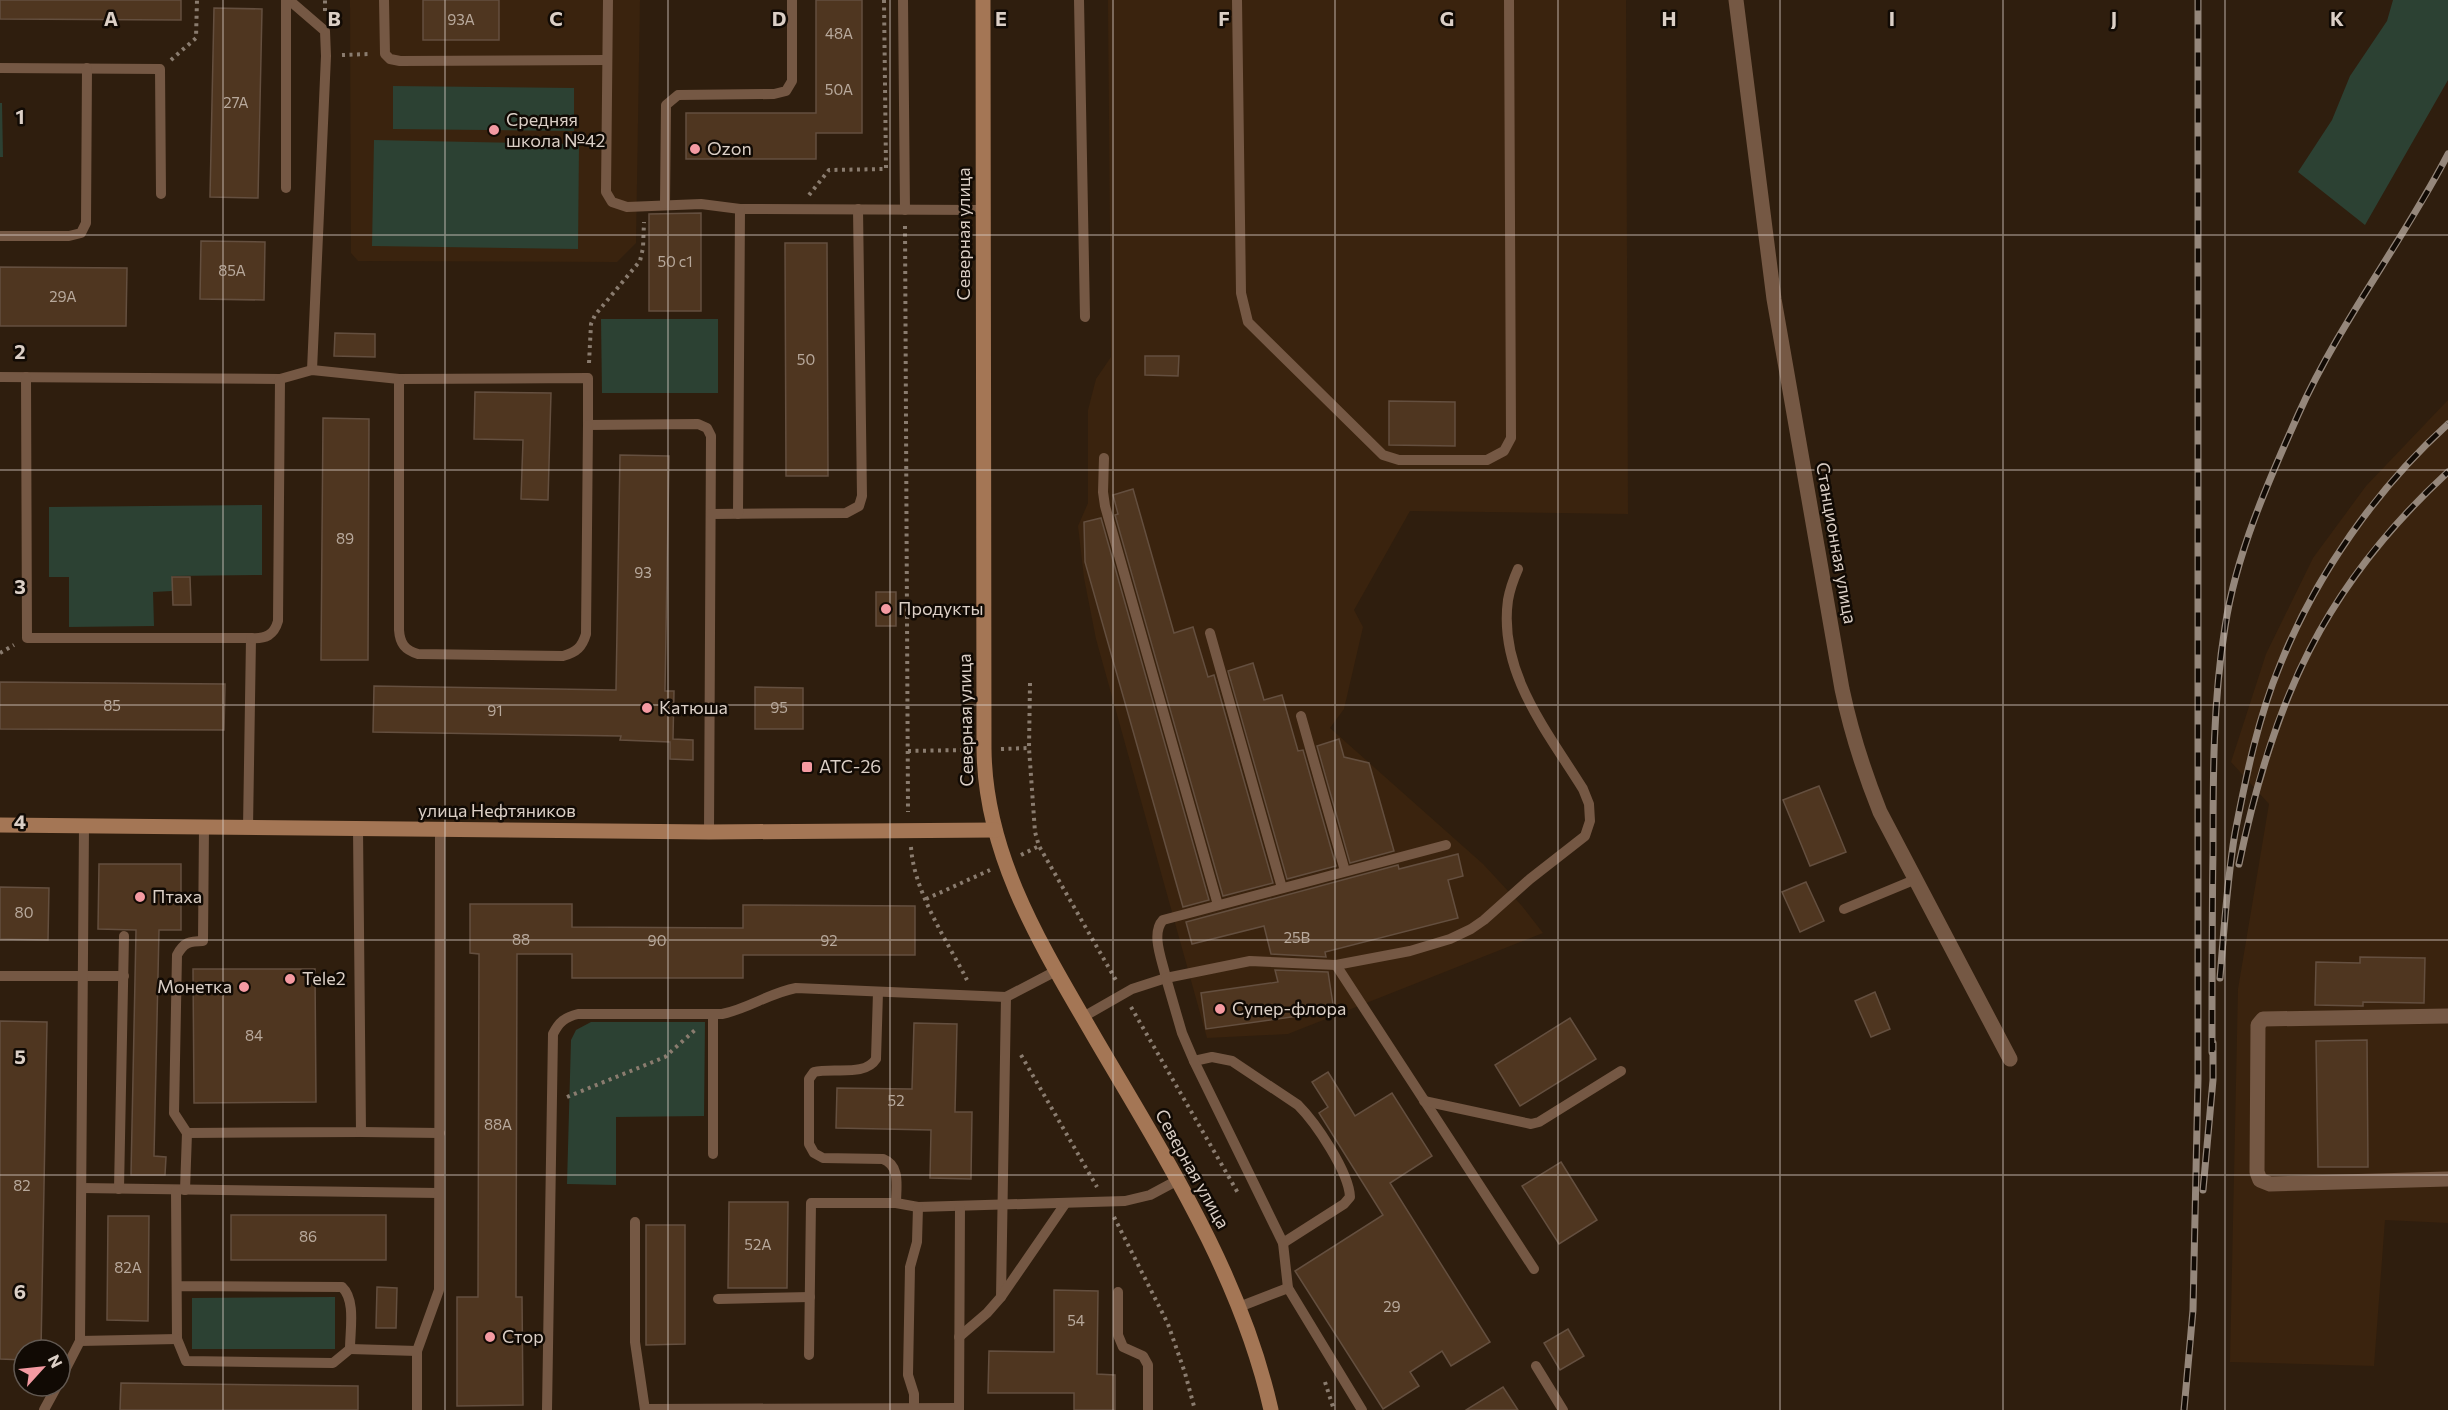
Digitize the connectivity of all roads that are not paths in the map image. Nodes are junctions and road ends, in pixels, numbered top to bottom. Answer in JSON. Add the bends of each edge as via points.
{"nodes":[{"id":1,"x":288,"y":0,"type":"edge"},
{"id":2,"x":384,"y":0,"type":"edge"},
{"id":3,"x":608,"y":0,"type":"edge"},
{"id":4,"x":792,"y":0,"type":"edge"},
{"id":5,"x":903,"y":0,"type":"edge"},
{"id":6,"x":983,"y":0,"type":"edge"},
{"id":7,"x":1079,"y":0,"type":"edge"},
{"id":8,"x":1237,"y":0,"type":"edge"},
{"id":9,"x":1509,"y":0,"type":"edge"},
{"id":10,"x":1736,"y":0,"type":"edge"},
{"id":11,"x":607,"y":60,"type":"junction"},
{"id":12,"x":0,"y":68,"type":"edge"},
{"id":13,"x":87,"y":68,"type":"junction"},
{"id":14,"x":286,"y":188,"type":"dead end"},
{"id":15,"x":161,"y":194,"type":"dead end"},
{"id":16,"x":665,"y":204,"type":"junction"},
{"id":17,"x":740,"y":209,"type":"junction"},
{"id":18,"x":858,"y":209,"type":"junction"},
{"id":19,"x":905,"y":210,"type":"junction"},
{"id":20,"x":983,"y":210,"type":"junction"},
{"id":21,"x":0,"y":236,"type":"edge"},
{"id":22,"x":1084,"y":317,"type":"dead end"},
{"id":23,"x":312,"y":370,"type":"junction"},
{"id":24,"x":0,"y":377,"type":"edge"},
{"id":25,"x":26,"y":377,"type":"junction"},
{"id":26,"x":280,"y":378,"type":"junction"},
{"id":27,"x":399,"y":379,"type":"junction"},
{"id":28,"x":588,"y":425,"type":"junction"},
{"id":29,"x":1104,"y":458,"type":"dead end"},
{"id":30,"x":711,"y":514,"type":"junction"},
{"id":31,"x":738,"y":514,"type":"junction"},
{"id":32,"x":1518,"y":568,"type":"dead end"},
{"id":33,"x":1210,"y":633,"type":"dead end"},
{"id":34,"x":251,"y":638,"type":"junction"},
{"id":35,"x":1301,"y":716,"type":"dead end"},
{"id":36,"x":0,"y":825,"type":"edge"},
{"id":37,"x":84,"y":826,"type":"junction"},
{"id":38,"x":204,"y":827,"type":"junction"},
{"id":39,"x":249,"y":828,"type":"junction"},
{"id":40,"x":358,"y":829,"type":"junction"},
{"id":41,"x":440,"y":830,"type":"junction"},
{"id":42,"x":995,"y":830,"type":"junction"},
{"id":43,"x":709,"y":831,"type":"junction"},
{"id":44,"x":1446,"y":845,"type":"dead end"},
{"id":45,"x":1346,"y":871,"type":"junction"},
{"id":46,"x":1914,"y":880,"type":"junction"},
{"id":47,"x":1282,"y":888,"type":"junction"},
{"id":48,"x":1218,"y":905,"type":"junction"},
{"id":49,"x":1844,"y":909,"type":"dead end"},
{"id":50,"x":124,"y":936,"type":"dead end"},
{"id":51,"x":1336,"y":965,"type":"junction"},
{"id":52,"x":1056,"y":971,"type":"junction"},
{"id":53,"x":0,"y":976,"type":"edge"},
{"id":54,"x":83,"y":976,"type":"junction"},
{"id":55,"x":124,"y":976,"type":"junction"},
{"id":56,"x":1166,"y":978,"type":"junction"},
{"id":57,"x":878,"y":992,"type":"junction"},
{"id":58,"x":1006,"y":997,"type":"junction"},
{"id":59,"x":713,"y":1014,"type":"junction"},
{"id":60,"x":2448,"y":1016,"type":"edge"},
{"id":61,"x":1083,"y":1017,"type":"junction"},
{"id":62,"x":2010,"y":1059,"type":"dead end"},
{"id":63,"x":1194,"y":1061,"type":"junction"},
{"id":64,"x":1621,"y":1071,"type":"dead end"},
{"id":65,"x":1424,"y":1101,"type":"junction"},
{"id":66,"x":361,"y":1132,"type":"junction"},
{"id":67,"x":440,"y":1132,"type":"junction"},
{"id":68,"x":187,"y":1133,"type":"junction"},
{"id":69,"x":713,"y":1154,"type":"dead end"},
{"id":70,"x":2448,"y":1179,"type":"edge"},
{"id":71,"x":1178,"y":1180,"type":"junction"},
{"id":72,"x":82,"y":1188,"type":"junction"},
{"id":73,"x":120,"y":1189,"type":"junction"},
{"id":74,"x":181,"y":1190,"type":"junction"},
{"id":75,"x":439,"y":1194,"type":"junction"},
{"id":76,"x":896,"y":1203,"type":"junction"},
{"id":77,"x":1065,"y":1204,"type":"junction"},
{"id":78,"x":1002,"y":1205,"type":"junction"},
{"id":79,"x":960,"y":1206,"type":"junction"},
{"id":80,"x":918,"y":1207,"type":"junction"},
{"id":81,"x":635,"y":1222,"type":"dead end"},
{"id":82,"x":1283,"y":1243,"type":"junction"},
{"id":83,"x":1534,"y":1269,"type":"dead end"},
{"id":84,"x":177,"y":1286,"type":"junction"},
{"id":85,"x":1288,"y":1288,"type":"junction"},
{"id":86,"x":1118,"y":1292,"type":"dead end"},
{"id":87,"x":1001,"y":1297,"type":"junction"},
{"id":88,"x":810,"y":1298,"type":"junction"},
{"id":89,"x":718,"y":1299,"type":"dead end"},
{"id":90,"x":1239,"y":1307,"type":"junction"},
{"id":91,"x":959,"y":1337,"type":"junction"},
{"id":92,"x":177,"y":1340,"type":"junction"},
{"id":93,"x":80,"y":1341,"type":"junction"},
{"id":94,"x":350,"y":1349,"type":"junction"},
{"id":95,"x":417,"y":1351,"type":"junction"},
{"id":96,"x":810,"y":1355,"type":"dead end"},
{"id":97,"x":72,"y":1357,"type":"edge"},
{"id":98,"x":1536,"y":1366,"type":"dead end"},
{"id":99,"x":645,"y":1409,"type":"edge"},
{"id":100,"x":914,"y":1409,"type":"edge"},
{"id":101,"x":929,"y":1409,"type":"edge"},
{"id":102,"x":959,"y":1409,"type":"edge"},
{"id":103,"x":417,"y":1410,"type":"edge"},
{"id":104,"x":547,"y":1410,"type":"edge"},
{"id":105,"x":1148,"y":1410,"type":"edge"},
{"id":106,"x":1271,"y":1410,"type":"edge"},
{"id":107,"x":1362,"y":1410,"type":"edge"},
{"id":108,"x":1563,"y":1410,"type":"edge"}],
"edges":[{"from":1,"to":14,"type":"lane"},
{"from":1,"to":23,"type":"lane","via":[[325,31]]},
{"from":2,"to":11,"type":"lane","via":[[385,54],[390,59]]},
{"from":3,"to":11,"type":"lane"},
{"from":4,"to":16,"type":"lane","via":[[792,81],[786,91],[678,95],[666,105]]},
{"from":5,"to":19,"type":"lane"},
{"from":6,"to":20,"type":"main road","name":"Северная улица"},
{"from":7,"to":22,"type":"lane"},
{"from":8,"to":9,"type":"lane","via":[[1241,294],[1248,322],[1383,455],[1399,460],[1487,460],[1504,452],[1511,438]]},
{"from":10,"to":46,"type":"street","name":"Станционная улица","via":[[1774,299],[1842,689],[1865,775]]},
{"from":11,"to":16,"type":"lane","via":[[606,192],[612,202],[627,207]]},
{"from":12,"to":13,"type":"lane"},
{"from":13,"to":15,"type":"lane","via":[[160,69]]},
{"from":13,"to":21,"type":"lane","via":[[86,223],[81,233],[69,237]]},
{"from":16,"to":17,"type":"lane"},
{"from":17,"to":18,"type":"lane"},
{"from":17,"to":31,"type":"lane"},
{"from":18,"to":19,"type":"lane"},
{"from":18,"to":31,"type":"lane","via":[[862,496],[859,506],[846,513]]},
{"from":19,"to":20,"type":"lane"},
{"from":20,"to":42,"type":"main road","name":"Северная улица","via":[[984,770]]},
{"from":23,"to":26,"type":"lane"},
{"from":23,"to":27,"type":"lane"},
{"from":24,"to":25,"type":"lane"},
{"from":25,"to":26,"type":"lane"},
{"from":25,"to":34,"type":"lane","via":[[27,638]]},
{"from":26,"to":34,"type":"lane","via":[[278,621],[276,631],[269,636]]},
{"from":27,"to":28,"type":"lane","via":[[588,378]]},
{"from":27,"to":28,"type":"lane","via":[[399,630],[400,641],[407,650],[418,654],[563,656],[574,653],[583,644]]},
{"from":28,"to":30,"type":"lane","via":[[698,424],[707,428],[711,436]]},
{"from":29,"to":48,"type":"lane","via":[[1105,506]]},
{"from":30,"to":31,"type":"lane"},
{"from":30,"to":43,"type":"lane"},
{"from":32,"to":51,"type":"lane","via":[[1508,598],[1507,621],[1516,674],[1527,699],[1583,789],[1590,821],[1585,836],[1471,929],[1410,951]]},
{"from":33,"to":47,"type":"lane"},
{"from":34,"to":39,"type":"lane"},
{"from":35,"to":45,"type":"lane"},
{"from":36,"to":37,"type":"main road","name":"улица Нефтяников"},
{"from":37,"to":38,"type":"main road","name":"улица Нефтяников"},
{"from":37,"to":54,"type":"lane"},
{"from":38,"to":39,"type":"main road","name":"улица Нефтяников"},
{"from":38,"to":68,"type":"lane","via":[[203,941],[189,941],[177,955],[174,1113]]},
{"from":39,"to":40,"type":"main road","name":"улица Нефтяников"},
{"from":40,"to":41,"type":"main road","name":"улица Нефтяников"},
{"from":40,"to":66,"type":"lane"},
{"from":41,"to":43,"type":"main road","name":"улица Нефтяников"},
{"from":41,"to":67,"type":"lane"},
{"from":42,"to":43,"type":"main road","name":"улица Нефтяников"},
{"from":42,"to":52,"type":"main road","name":"Северная улица","via":[[1018,896]]},
{"from":44,"to":45,"type":"lane"},
{"from":45,"to":47,"type":"lane"},
{"from":46,"to":49,"type":"lane"},
{"from":46,"to":62,"type":"street","name":"Станционная улица"},
{"from":47,"to":48,"type":"lane"},
{"from":48,"to":56,"type":"lane","via":[[1170,917],[1158,926]]},
{"from":50,"to":55,"type":"lane"},
{"from":51,"to":56,"type":"lane","via":[[1250,961]]},
{"from":51,"to":65,"type":"lane"},
{"from":52,"to":58,"type":"lane"},
{"from":52,"to":61,"type":"main road","name":"Северная улица"},
{"from":53,"to":54,"type":"lane"},
{"from":54,"to":55,"type":"lane"},
{"from":54,"to":72,"type":"lane"},
{"from":55,"to":73,"type":"lane"},
{"from":56,"to":61,"type":"lane","via":[[1123,993]]},
{"from":56,"to":63,"type":"lane"},
{"from":57,"to":58,"type":"lane"},
{"from":57,"to":59,"type":"lane","via":[[796,988],[741,1010]]},
{"from":57,"to":76,"type":"lane","via":[[876,1059],[872,1066],[824,1069],[814,1072],[809,1079],[809,1144],[823,1158],[891,1162],[896,1169]]},
{"from":58,"to":78,"type":"lane"},
{"from":59,"to":69,"type":"lane"},
{"from":59,"to":104,"type":"lane","via":[[578,1014],[566,1017],[553,1034]]},
{"from":60,"to":70,"type":"street","via":[[2264,1019],[2258,1025],[2257,1172],[2260,1180],[2270,1184]]},
{"from":61,"to":71,"type":"main road","name":"Северная улица"},
{"from":63,"to":82,"type":"lane"},
{"from":63,"to":82,"type":"lane","via":[[1212,1057],[1232,1061],[1298,1105],[1308,1114],[1346,1176],[1350,1197],[1344,1204]]},
{"from":64,"to":65,"type":"lane","via":[[1531,1124]]},
{"from":65,"to":83,"type":"lane"},
{"from":66,"to":67,"type":"lane"},
{"from":66,"to":68,"type":"lane"},
{"from":67,"to":75,"type":"lane"},
{"from":68,"to":74,"type":"lane"},
{"from":71,"to":77,"type":"lane","via":[[1138,1199]]},
{"from":71,"to":90,"type":"main road","name":"Северная улица"},
{"from":72,"to":73,"type":"lane"},
{"from":72,"to":93,"type":"lane"},
{"from":73,"to":74,"type":"lane"},
{"from":74,"to":75,"type":"lane"},
{"from":74,"to":84,"type":"lane"},
{"from":75,"to":95,"type":"lane","via":[[439,1290]]},
{"from":76,"to":80,"type":"lane"},
{"from":76,"to":88,"type":"lane","via":[[811,1203]]},
{"from":77,"to":78,"type":"lane"},
{"from":77,"to":87,"type":"lane"},
{"from":78,"to":79,"type":"lane"},
{"from":78,"to":87,"type":"lane"},
{"from":79,"to":80,"type":"lane"},
{"from":79,"to":91,"type":"lane"},
{"from":80,"to":100,"type":"lane","via":[[917,1242],[910,1267],[908,1376]]},
{"from":81,"to":99,"type":"lane","via":[[635,1342]]},
{"from":82,"to":85,"type":"lane"},
{"from":84,"to":92,"type":"lane"},
{"from":84,"to":94,"type":"lane","via":[[342,1287],[350,1302]]},
{"from":85,"to":90,"type":"lane"},
{"from":85,"to":107,"type":"lane"},
{"from":86,"to":105,"type":"lane","via":[[1118,1335],[1123,1347],[1143,1356],[1148,1365]]},
{"from":87,"to":91,"type":"lane"},
{"from":88,"to":89,"type":"lane"},
{"from":88,"to":96,"type":"lane"},
{"from":90,"to":106,"type":"main road","name":"Северная улица"},
{"from":91,"to":102,"type":"lane"},
{"from":92,"to":93,"type":"lane"},
{"from":92,"to":94,"type":"lane","via":[[186,1361],[333,1363]]},
{"from":93,"to":97,"type":"lane"},
{"from":94,"to":95,"type":"lane"},
{"from":95,"to":103,"type":"lane"},
{"from":98,"to":108,"type":"lane"},
{"from":99,"to":100,"type":"lane"},
{"from":100,"to":101,"type":"lane"},
{"from":101,"to":102,"type":"lane"}]}
